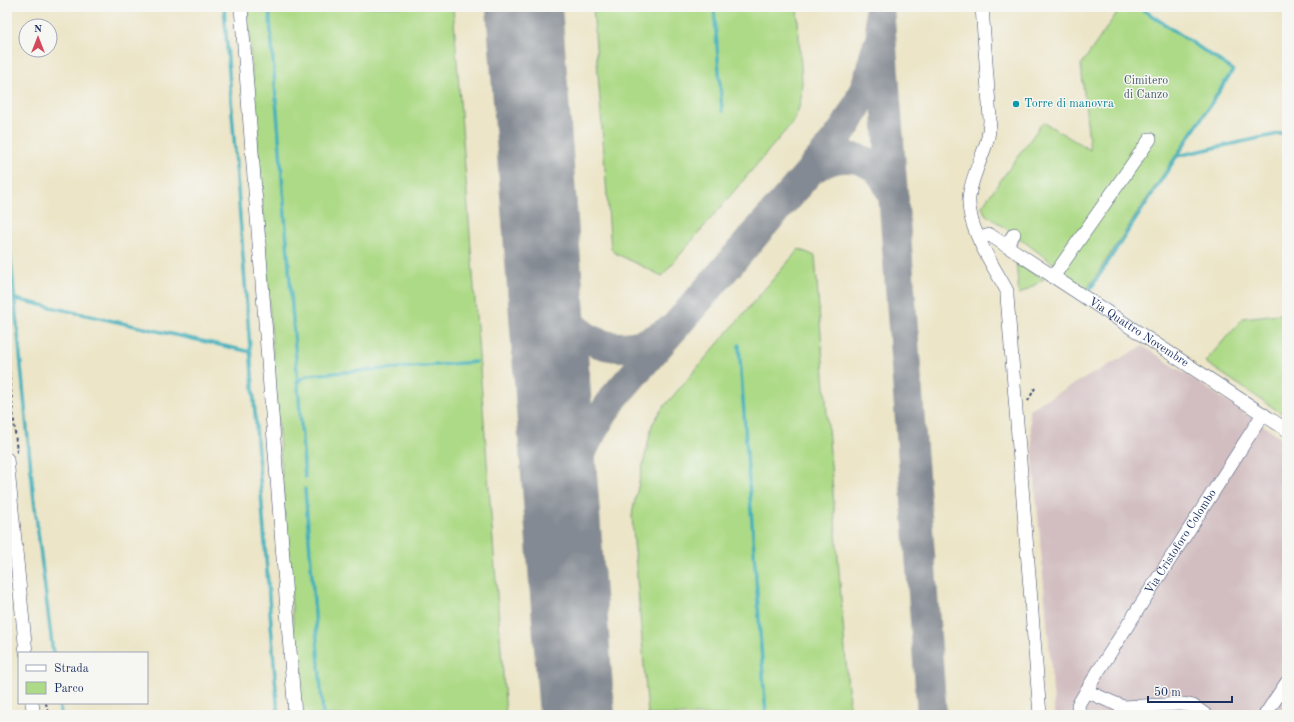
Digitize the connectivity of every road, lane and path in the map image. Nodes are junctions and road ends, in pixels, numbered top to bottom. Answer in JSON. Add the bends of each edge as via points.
{"nodes":[{"id":1,"x":241,"y":7,"type":"edge"},
{"id":2,"x":982,"y":7,"type":"edge"},
{"id":3,"x":1150,"y":139,"type":"dead end"},
{"id":4,"x":1014,"y":234,"type":"dead end"},
{"id":5,"x":984,"y":237,"type":"junction"},
{"id":6,"x":1006,"y":246,"type":"junction"},
{"id":7,"x":1053,"y":277,"type":"junction"},
{"id":8,"x":1263,"y":414,"type":"junction"},
{"id":9,"x":1287,"y":430,"type":"edge"},
{"id":10,"x":7,"y":459,"type":"edge"},
{"id":11,"x":26,"y":652,"type":"edge"},
{"id":12,"x":1287,"y":682,"type":"edge"},
{"id":13,"x":1086,"y":691,"type":"junction"},
{"id":14,"x":32,"y":704,"type":"edge"},
{"id":15,"x":46,"y":704,"type":"edge"},
{"id":16,"x":34,"y":715,"type":"edge"},
{"id":17,"x":48,"y":715,"type":"edge"},
{"id":18,"x":296,"y":715,"type":"edge"},
{"id":19,"x":1040,"y":715,"type":"edge"},
{"id":20,"x":1079,"y":715,"type":"edge"},
{"id":21,"x":1206,"y":715,"type":"edge"},
{"id":22,"x":1265,"y":715,"type":"edge"}],
"edges":[{"from":1,"to":18,"type":"street"},
{"from":2,"to":5,"type":"street","via":[[990,119],[988,137],[969,208],[972,223]]},
{"from":3,"to":7,"type":"street"},
{"from":4,"to":6,"type":"street"},
{"from":5,"to":6,"type":"street","name":"Via Quattro Novembre"},
{"from":5,"to":19,"type":"street","via":[[1008,296]]},
{"from":6,"to":7,"type":"street","name":"Via Quattro Novembre"},
{"from":7,"to":8,"type":"street","name":"Via Quattro Novembre"},
{"from":8,"to":9,"type":"street","name":"Via Quattro Novembre"},
{"from":8,"to":13,"type":"street","name":"Via Cristoforo Colombo"},
{"from":10,"to":11,"type":"street"},
{"from":12,"to":22,"type":"street"},
{"from":13,"to":20,"type":"street","name":"Via Cristoforo Colombo","via":[[1078,705]]},
{"from":13,"to":21,"type":"street","via":[[1123,707],[1182,704],[1193,706]]},
{"from":14,"to":16,"type":"street"},
{"from":15,"to":17,"type":"path"}]}
